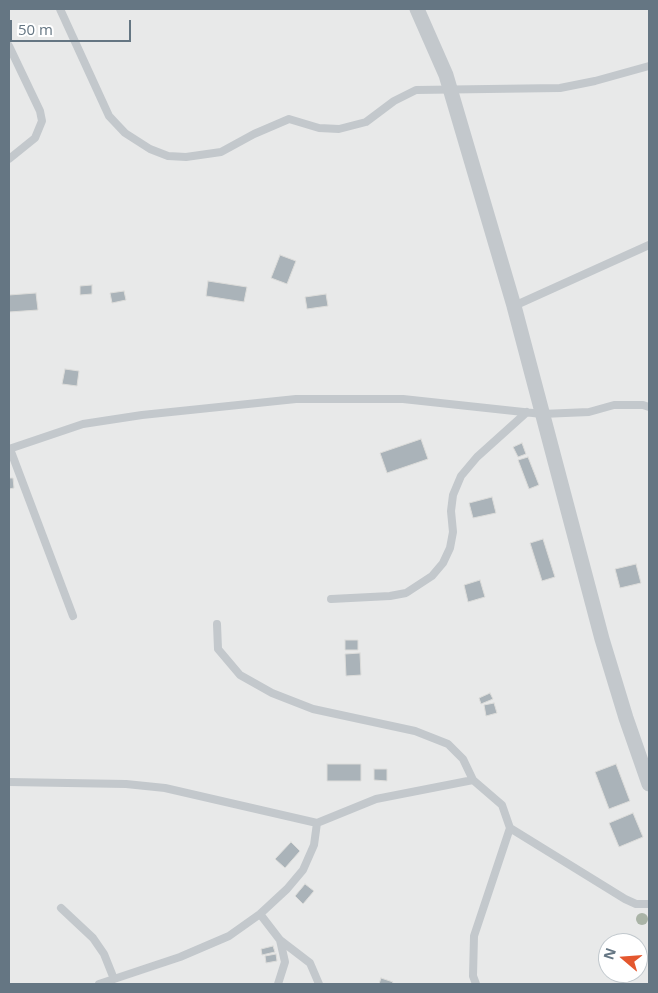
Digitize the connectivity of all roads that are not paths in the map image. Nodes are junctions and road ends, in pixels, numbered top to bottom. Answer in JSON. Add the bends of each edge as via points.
{"nodes":[{"id":1,"x":60,"y":9,"type":"edge"},
{"id":2,"x":418,"y":9,"type":"edge"},
{"id":3,"x":9,"y":46,"type":"edge"},
{"id":4,"x":649,"y":66,"type":"edge"},
{"id":5,"x":450,"y":90,"type":"junction"},
{"id":6,"x":9,"y":159,"type":"edge"},
{"id":7,"x":649,"y":245,"type":"edge"},
{"id":8,"x":514,"y":306,"type":"junction"},
{"id":9,"x":649,"y":407,"type":"edge"},
{"id":10,"x":534,"y":413,"type":"junction"},
{"id":11,"x":9,"y":449,"type":"edge"},
{"id":12,"x":331,"y":599,"type":"dead end"},
{"id":13,"x":73,"y":616,"type":"dead end"},
{"id":14,"x":217,"y":624,"type":"dead end"},
{"id":15,"x":474,"y":780,"type":"junction"},
{"id":16,"x":9,"y":782,"type":"edge"},
{"id":17,"x":649,"y":784,"type":"edge"},
{"id":18,"x":317,"y":823,"type":"junction"},
{"id":19,"x":510,"y":828,"type":"junction"},
{"id":20,"x":649,"y":904,"type":"edge"},
{"id":21,"x":61,"y":908,"type":"dead end"},
{"id":22,"x":260,"y":914,"type":"junction"},
{"id":23,"x":280,"y":940,"type":"junction"},
{"id":24,"x":114,"y":979,"type":"junction"},
{"id":25,"x":99,"y":984,"type":"edge"},
{"id":26,"x":278,"y":984,"type":"edge"},
{"id":27,"x":319,"y":984,"type":"edge"},
{"id":28,"x":476,"y":984,"type":"edge"}],
"edges":[{"from":1,"to":5,"type":"lane","via":[[109,116],[125,134],[168,156],[221,152],[289,119],[319,128],[339,129],[366,122],[416,90]]},
{"from":2,"to":5,"type":"street"},
{"from":3,"to":6,"type":"lane","via":[[42,121],[35,138]]},
{"from":4,"to":5,"type":"lane","via":[[560,88]]},
{"from":5,"to":8,"type":"street"},
{"from":7,"to":8,"type":"lane"},
{"from":8,"to":10,"type":"street"},
{"from":9,"to":10,"type":"lane","via":[[614,405],[589,412]]},
{"from":10,"to":11,"type":"lane","via":[[403,399],[296,399],[83,424]]},
{"from":10,"to":12,"type":"lane","via":[[477,458],[461,476],[453,495],[450,548],[432,576],[406,593]]},
{"from":10,"to":17,"type":"street"},
{"from":11,"to":13,"type":"lane"},
{"from":14,"to":15,"type":"lane","via":[[218,649],[240,675],[272,693],[314,709],[414,731],[448,744],[463,759]]},
{"from":15,"to":18,"type":"lane","via":[[376,799]]},
{"from":15,"to":19,"type":"lane","via":[[502,805]]},
{"from":16,"to":18,"type":"lane","via":[[165,788]]},
{"from":18,"to":22,"type":"lane","via":[[314,845],[303,870]]},
{"from":19,"to":20,"type":"lane","via":[[625,899],[636,904]]},
{"from":19,"to":28,"type":"lane","via":[[474,936],[473,976]]},
{"from":21,"to":24,"type":"lane","via":[[99,946]]},
{"from":22,"to":23,"type":"lane"},
{"from":22,"to":24,"type":"lane","via":[[229,936],[180,957]]},
{"from":23,"to":26,"type":"lane","via":[[285,962]]},
{"from":23,"to":27,"type":"lane","via":[[310,963]]},
{"from":24,"to":25,"type":"lane"}]}
